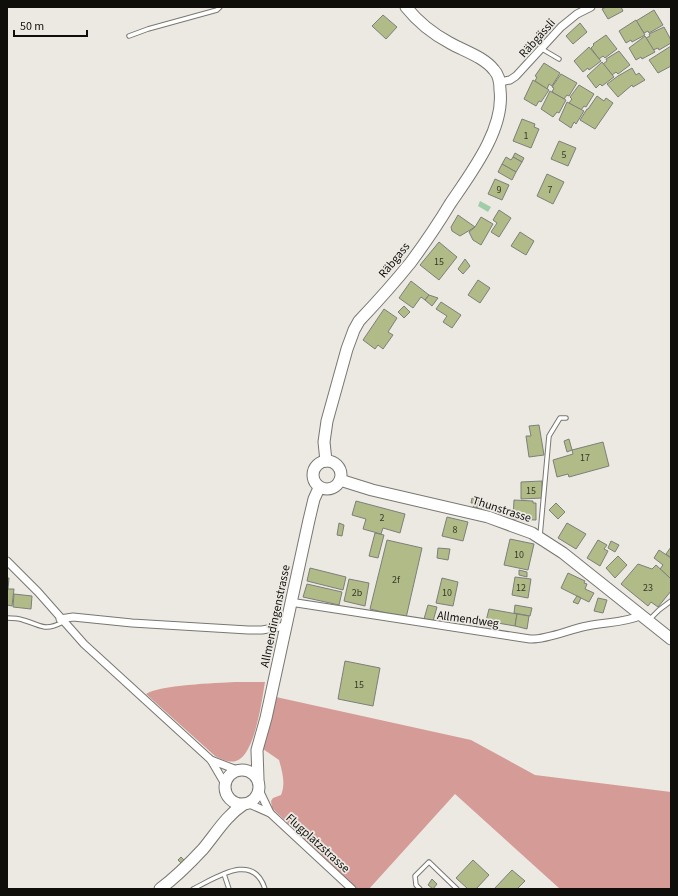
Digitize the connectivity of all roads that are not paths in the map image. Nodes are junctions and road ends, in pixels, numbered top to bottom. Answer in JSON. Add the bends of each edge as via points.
{"nodes":[{"id":1,"x":220,"y":7,"type":"edge"},
{"id":2,"x":406,"y":7,"type":"edge"},
{"id":3,"x":591,"y":7,"type":"edge"},
{"id":4,"x":129,"y":36,"type":"dead end"},
{"id":5,"x":542,"y":49,"type":"junction"},
{"id":6,"x":559,"y":59,"type":"dead end"},
{"id":7,"x":500,"y":82,"type":"junction"},
{"id":8,"x":566,"y":418,"type":"dead end"},
{"id":9,"x":326,"y":461,"type":"junction"},
{"id":10,"x":340,"y":480,"type":"junction"},
{"id":11,"x":319,"y":488,"type":"junction"},
{"id":12,"x":540,"y":537,"type":"junction"},
{"id":13,"x":7,"y":561,"type":"edge"},
{"id":14,"x":671,"y":601,"type":"edge"},
{"id":15,"x":290,"y":602,"type":"junction"},
{"id":16,"x":7,"y":618,"type":"edge"},
{"id":17,"x":645,"y":618,"type":"junction"},
{"id":18,"x":62,"y":621,"type":"junction"},
{"id":19,"x":286,"y":626,"type":"junction"},
{"id":20,"x":671,"y":639,"type":"edge"},
{"id":21,"x":257,"y":750,"type":"junction"},
{"id":22,"x":211,"y":760,"type":"junction"},
{"id":23,"x":239,"y":770,"type":"junction"},
{"id":24,"x":225,"y":784,"type":"junction"},
{"id":25,"x":259,"y":785,"type":"junction"},
{"id":26,"x":228,"y":796,"type":"junction"},
{"id":27,"x":246,"y":803,"type":"junction"},
{"id":28,"x":270,"y":814,"type":"junction"},
{"id":29,"x":224,"y":820,"type":"junction"},
{"id":30,"x":224,"y":874,"type":"junction"},
{"id":31,"x":202,"y":884,"type":"junction"},
{"id":32,"x":454,"y":888,"type":"edge"},
{"id":33,"x":160,"y":889,"type":"edge"},
{"id":34,"x":193,"y":889,"type":"edge"},
{"id":35,"x":205,"y":889,"type":"edge"},
{"id":36,"x":229,"y":889,"type":"edge"},
{"id":37,"x":265,"y":889,"type":"edge"},
{"id":38,"x":352,"y":889,"type":"edge"},
{"id":39,"x":419,"y":889,"type":"edge"}],
"edges":[{"from":1,"to":4,"type":"lane"},
{"from":2,"to":7,"type":"street","via":[[438,37],[488,64]]},
{"from":3,"to":5,"type":"street","name":"Räbgässli","via":[[569,20]]},
{"from":5,"to":6,"type":"lane"},
{"from":5,"to":7,"type":"street","name":"Räbgässli","via":[[516,76]]},
{"from":7,"to":9,"type":"street","name":"Räbgass","via":[[499,110],[485,150],[426,242],[354,330],[327,421],[324,442]]},
{"from":8,"to":12,"type":"lane","via":[[560,418],[549,436]]},
{"from":9,"to":10,"type":"street","via":[[338,466]]},
{"from":9,"to":11,"type":"street","via":[[317,464],[312,472],[313,482]]},
{"from":10,"to":11,"type":"street","via":[[330,490]]},
{"from":10,"to":12,"type":"street","name":"Thunstrasse","via":[[488,517]]},
{"from":11,"to":15,"type":"street","name":"Allmendingenstrasse"},
{"from":12,"to":17,"type":"street","name":"Thunstrasse","via":[[568,556]]},
{"from":13,"to":18,"type":"street"},
{"from":14,"to":17,"type":"lane"},
{"from":15,"to":17,"type":"street","name":"Allmendweg","via":[[530,639],[543,638],[572,629]]},
{"from":15,"to":19,"type":"street","name":"Allmendingenstrasse"},
{"from":16,"to":18,"type":"lane","via":[[23,619],[44,628],[54,627]]},
{"from":17,"to":20,"type":"street","name":"Thunstrasse"},
{"from":18,"to":19,"type":"street","via":[[73,618],[248,630]]},
{"from":18,"to":22,"type":"street"},
{"from":19,"to":21,"type":"street","name":"Allmendingenstrasse"},
{"from":21,"to":23,"type":"street","name":"Allmendingenstrasse"},
{"from":21,"to":25,"type":"street","name":"Allmendingenstrasse"},
{"from":22,"to":23,"type":"street"},
{"from":22,"to":24,"type":"street"},
{"from":23,"to":24,"type":"street","via":[[229,776]]},
{"from":23,"to":25,"type":"street","via":[[250,771]]},
{"from":24,"to":26,"type":"street"},
{"from":25,"to":27,"type":"street","via":[[255,798]]},
{"from":25,"to":28,"type":"street","name":"Flugplatzstrasse"},
{"from":26,"to":27,"type":"street","via":[[236,802]]},
{"from":26,"to":29,"type":"street"},
{"from":27,"to":28,"type":"street","name":"Flugplatzstrasse"},
{"from":27,"to":29,"type":"street"},
{"from":28,"to":38,"type":"street","name":"Flugplatzstrasse"},
{"from":29,"to":33,"type":"street","via":[[194,858]]},
{"from":30,"to":31,"type":"lane"},
{"from":30,"to":36,"type":"lane"},
{"from":30,"to":37,"type":"lane","via":[[241,868],[249,870],[262,880]]},
{"from":31,"to":34,"type":"lane"},
{"from":31,"to":35,"type":"lane"},
{"from":32,"to":39,"type":"lane","via":[[428,862],[415,876]]}]}
